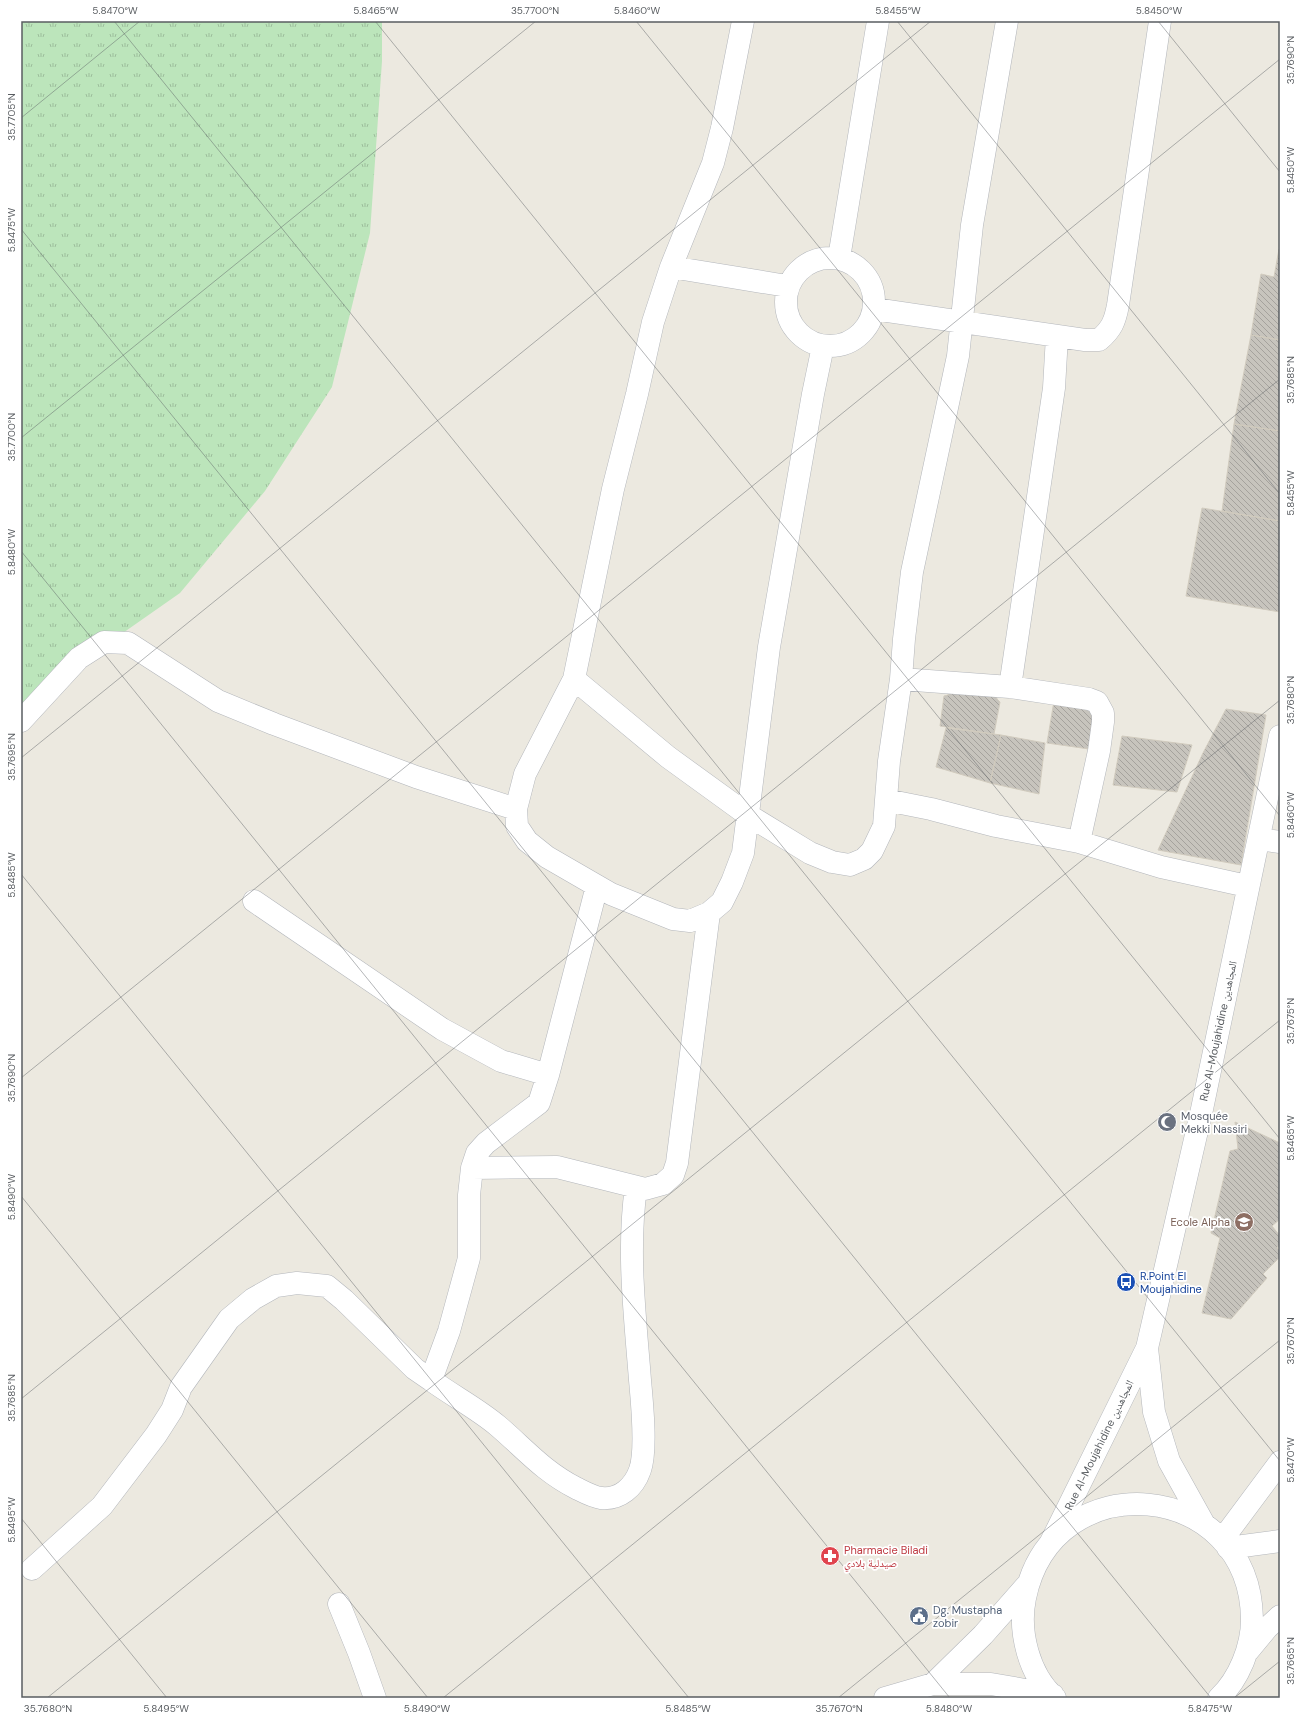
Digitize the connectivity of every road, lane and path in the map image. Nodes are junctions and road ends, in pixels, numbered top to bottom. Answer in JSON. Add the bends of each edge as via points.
{"nodes":[{"id":1,"x":744,"y":21,"type":"edge"},
{"id":2,"x":878,"y":21,"type":"edge"},
{"id":3,"x":1007,"y":21,"type":"edge"},
{"id":4,"x":1160,"y":21,"type":"edge"},
{"id":5,"x":839,"y":258,"type":"junction"},
{"id":6,"x":671,"y":267,"type":"junction"},
{"id":7,"x":787,"y":286,"type":"junction"},
{"id":8,"x":874,"y":309,"type":"junction"},
{"id":9,"x":963,"y":322,"type":"junction"},
{"id":10,"x":1057,"y":336,"type":"junction"},
{"id":11,"x":823,"y":346,"type":"junction"},
{"id":12,"x":574,"y":679,"type":"junction"},
{"id":13,"x":901,"y":679,"type":"junction"},
{"id":14,"x":1010,"y":687,"type":"junction"},
{"id":15,"x":21,"y":721,"type":"edge"},
{"id":16,"x":1280,"y":736,"type":"edge"},
{"id":17,"x":886,"y":800,"type":"junction"},
{"id":18,"x":516,"y":809,"type":"junction"},
{"id":19,"x":748,"y":815,"type":"junction"},
{"id":20,"x":1259,"y":839,"type":"junction"},
{"id":21,"x":1079,"y":842,"type":"junction"},
{"id":22,"x":1280,"y":842,"type":"edge"},
{"id":23,"x":597,"y":886,"type":"junction"},
{"id":24,"x":1247,"y":886,"type":"junction"},
{"id":25,"x":254,"y":901,"type":"dead end"},
{"id":26,"x":709,"y":913,"type":"junction"},
{"id":27,"x":548,"y":1075,"type":"junction"},
{"id":28,"x":472,"y":1168,"type":"junction"},
{"id":29,"x":636,"y":1187,"type":"junction"},
{"id":30,"x":1147,"y":1348,"type":"junction"},
{"id":31,"x":431,"y":1380,"type":"junction"},
{"id":32,"x":1280,"y":1462,"type":"edge"},
{"id":33,"x":1204,"y":1524,"type":"junction"},
{"id":34,"x":1280,"y":1541,"type":"edge"},
{"id":35,"x":1052,"y":1542,"type":"junction"},
{"id":36,"x":1225,"y":1544,"type":"junction"},
{"id":37,"x":32,"y":1569,"type":"dead end"},
{"id":38,"x":1028,"y":1583,"type":"junction"},
{"id":39,"x":339,"y":1604,"type":"dead end"},
{"id":40,"x":1280,"y":1616,"type":"edge"},
{"id":41,"x":1247,"y":1652,"type":"junction"},
{"id":42,"x":933,"y":1684,"type":"junction"},
{"id":43,"x":1054,"y":1697,"type":"edge"},
{"id":44,"x":1221,"y":1697,"type":"edge"},
{"id":45,"x":375,"y":1698,"type":"edge"},
{"id":46,"x":885,"y":1698,"type":"edge"}],
"edges":[{"from":1,"to":6,"type":"street","via":[[713,163]]},
{"from":2,"to":5,"type":"street"},
{"from":3,"to":9,"type":"street","via":[[972,225]]},
{"from":4,"to":10,"type":"street","via":[[1115,321],[1099,340]]},
{"from":5,"to":7,"type":"street","via":[[818,259],[799,269]]},
{"from":5,"to":8,"type":"street","via":[[855,265],[867,276],[874,292]]},
{"from":6,"to":7,"type":"street"},
{"from":6,"to":12,"type":"street","via":[[653,322],[613,489]]},
{"from":7,"to":11,"type":"street","via":[[785,306],[791,325],[805,340]]},
{"from":8,"to":9,"type":"street"},
{"from":8,"to":11,"type":"street","via":[[865,330],[846,344]]},
{"from":9,"to":10,"type":"street"},
{"from":9,"to":13,"type":"street","via":[[912,572]]},
{"from":10,"to":14,"type":"street","via":[[1054,388]]},
{"from":11,"to":19,"type":"street","via":[[769,647]]},
{"from":12,"to":18,"type":"street","via":[[524,774]]},
{"from":12,"to":19,"type":"street","via":[[668,757]]},
{"from":13,"to":14,"type":"street"},
{"from":13,"to":17,"type":"street","via":[[893,727]]},
{"from":14,"to":21,"type":"street","via":[[1089,699],[1097,702],[1103,713],[1099,751]]},
{"from":15,"to":18,"type":"street","via":[[79,658],[104,642],[128,643],[218,701],[416,777]]},
{"from":16,"to":20,"type":"street","name":"Rue Al-Moujahidine المجاهدين"},
{"from":17,"to":19,"type":"street","via":[[884,826],[872,851],[864,859],[850,865],[832,862],[810,852]]},
{"from":17,"to":21,"type":"street","via":[[996,826]]},
{"from":18,"to":23,"type":"street","via":[[517,826],[527,841],[547,857]]},
{"from":19,"to":26,"type":"street","via":[[743,853],[732,882],[722,902]]},
{"from":20,"to":22,"type":"street"},
{"from":20,"to":24,"type":"street","name":"Rue Al-Moujahidine المجاهدين"},
{"from":21,"to":24,"type":"street","via":[[1161,867]]},
{"from":23,"to":26,"type":"street","via":[[673,919],[690,921]]},
{"from":23,"to":27,"type":"street"},
{"from":24,"to":30,"type":"street","name":"Rue Al-Moujahidine المجاهدين","via":[[1202,1109]]},
{"from":25,"to":27,"type":"street","via":[[442,1029],[501,1061]]},
{"from":26,"to":29,"type":"street","via":[[677,1164],[673,1174],[663,1184],[645,1189]]},
{"from":27,"to":28,"type":"street","via":[[539,1103],[486,1143],[477,1154]]},
{"from":28,"to":29,"type":"street","via":[[557,1167]]},
{"from":28,"to":31,"type":"street","via":[[468,1216],[469,1258],[449,1331]]},
{"from":29,"to":31,"type":"street","via":[[631,1262],[643,1442],[640,1470],[631,1486],[622,1495],[602,1498],[560,1480],[498,1425]]},
{"from":30,"to":33,"type":"street","name":"Rue Al-Moujahidine المجاهدين","via":[[1154,1412],[1169,1461]]},
{"from":30,"to":35,"type":"street","name":"Rue Al-Moujahidine المجاهدين"},
{"from":31,"to":37,"type":"street","via":[[415,1369],[327,1286],[276,1286],[253,1299],[229,1319],[181,1388],[172,1410],[156,1435],[102,1506]]},
{"from":32,"to":36,"type":"street"},
{"from":33,"to":35,"type":"street","via":[[1184,1512],[1161,1505],[1137,1503],[1113,1506],[1090,1514],[1070,1526]]},
{"from":33,"to":36,"type":"street"},
{"from":34,"to":36,"type":"street"},
{"from":35,"to":38,"type":"street"},
{"from":36,"to":41,"type":"street","via":[[1237,1560],[1252,1605],[1252,1629]]},
{"from":38,"to":42,"type":"street","via":[[983,1635]]},
{"from":38,"to":43,"type":"street","via":[[1023,1607],[1023,1631],[1038,1676]]},
{"from":39,"to":45,"type":"street","via":[[360,1653]]},
{"from":40,"to":41,"type":"street"},
{"from":41,"to":44,"type":"street","via":[[1237,1674]]},
{"from":42,"to":43,"type":"street","via":[[991,1684]]},
{"from":42,"to":46,"type":"street"}]}
